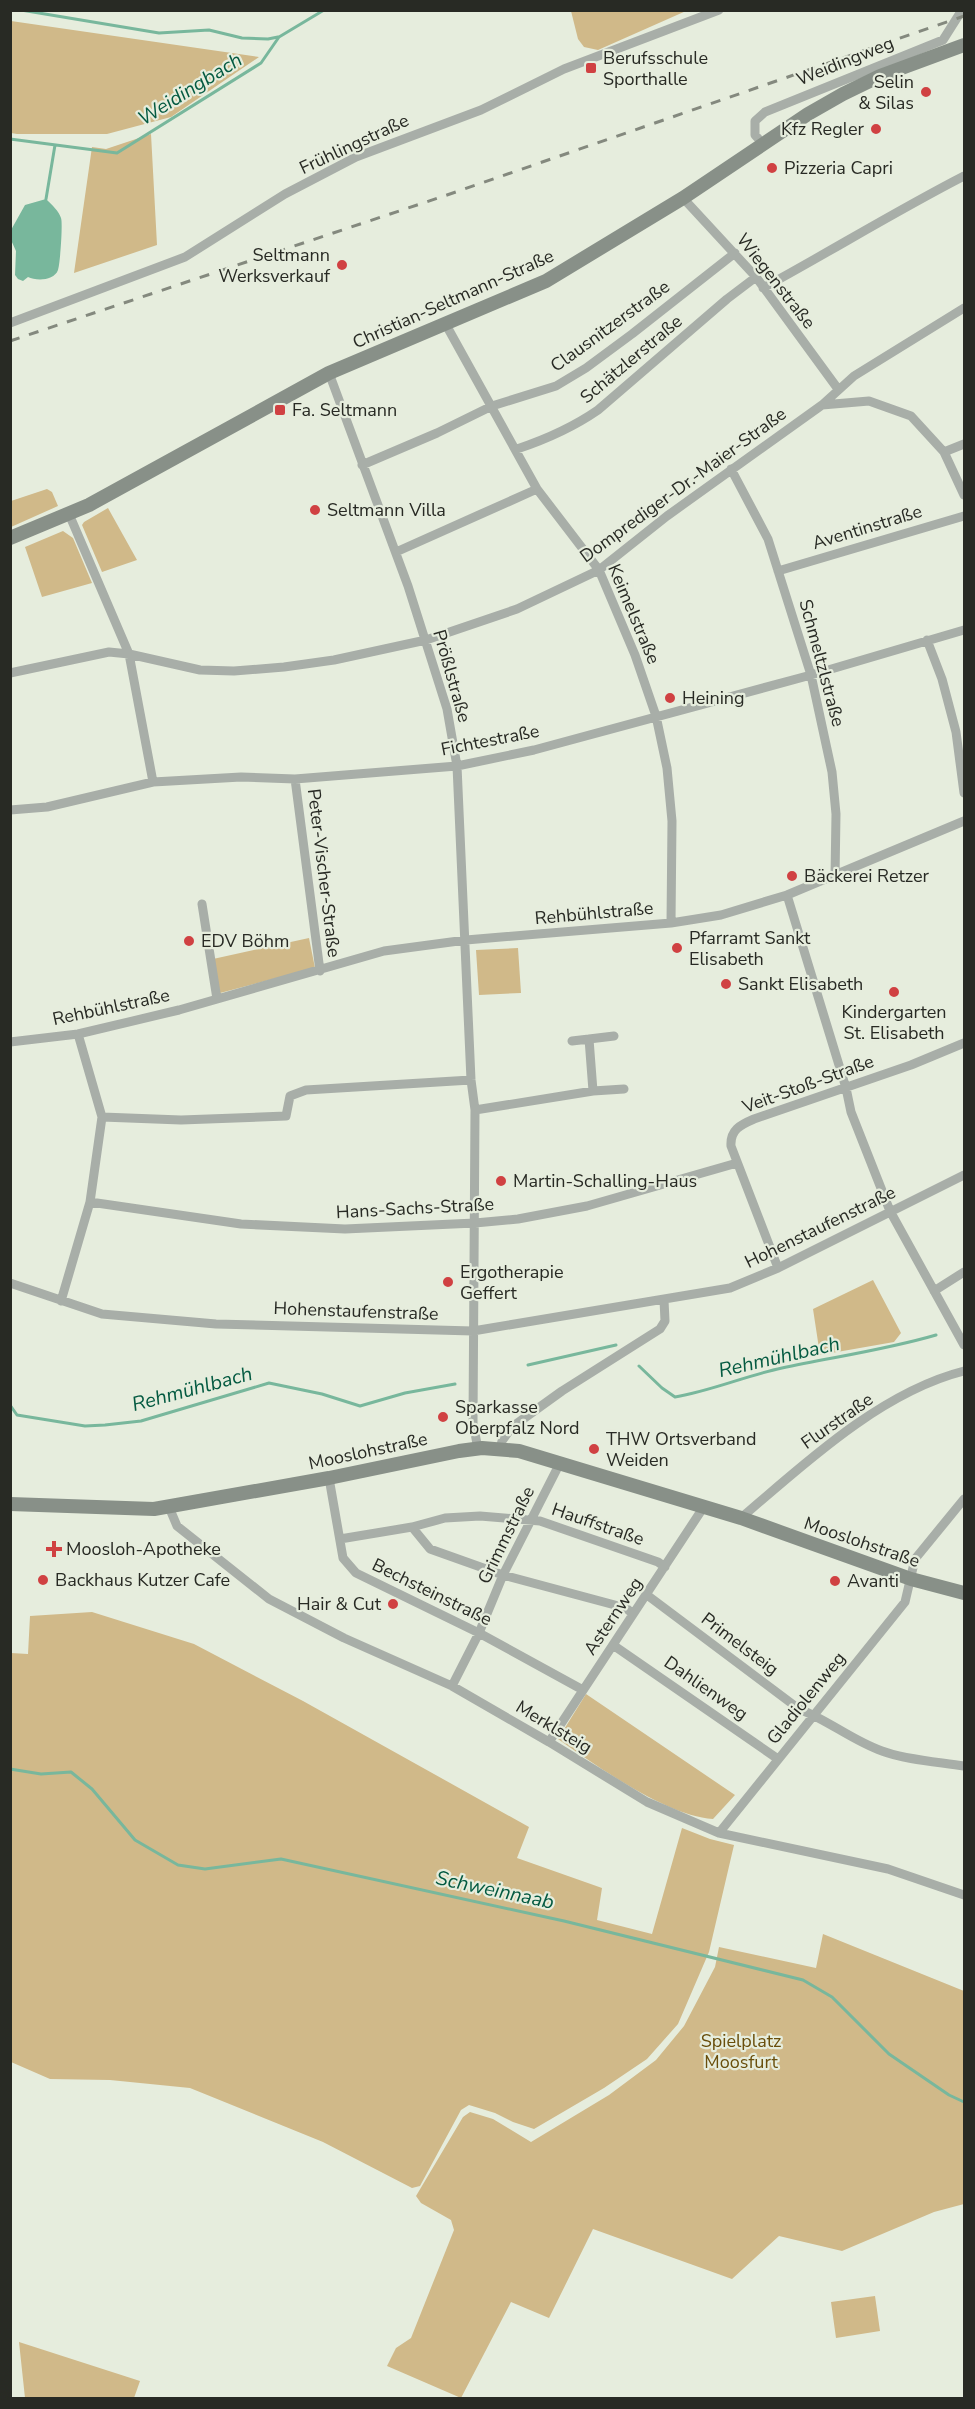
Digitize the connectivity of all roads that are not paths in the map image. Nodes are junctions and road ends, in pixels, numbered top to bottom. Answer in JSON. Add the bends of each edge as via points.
{"nodes":[{"id":1,"x":719,"y":10,"type":"edge"},
{"id":2,"x":962,"y":10,"type":"edge"},
{"id":3,"x":964,"y":45,"type":"edge"},
{"id":4,"x":764,"y":145,"type":"junction"},
{"id":5,"x":964,"y":176,"type":"edge"},
{"id":6,"x":683,"y":198,"type":"junction"},
{"id":7,"x":735,"y":253,"type":"junction"},
{"id":8,"x":756,"y":277,"type":"junction"},
{"id":9,"x":763,"y":288,"type":"junction"},
{"id":10,"x":964,"y":308,"type":"edge"},
{"id":11,"x":10,"y":323,"type":"edge"},
{"id":12,"x":445,"y":323,"type":"junction"},
{"id":13,"x":329,"y":373,"type":"junction"},
{"id":14,"x":838,"y":389,"type":"junction"},
{"id":15,"x":822,"y":405,"type":"junction"},
{"id":16,"x":492,"y":406,"type":"junction"},
{"id":17,"x":964,"y":444,"type":"edge"},
{"id":18,"x":517,"y":449,"type":"junction"},
{"id":19,"x":944,"y":452,"type":"junction"},
{"id":20,"x":362,"y":465,"type":"junction"},
{"id":21,"x":731,"y":469,"type":"junction"},
{"id":22,"x":537,"y":489,"type":"junction"},
{"id":23,"x":964,"y":495,"type":"edge"},
{"id":24,"x":69,"y":514,"type":"junction"},
{"id":25,"x":964,"y":516,"type":"edge"},
{"id":26,"x":10,"y":538,"type":"edge"},
{"id":27,"x":396,"y":552,"type":"junction"},
{"id":28,"x":599,"y":570,"type":"junction"},
{"id":29,"x":778,"y":571,"type":"junction"},
{"id":30,"x":964,"y":630,"type":"edge"},
{"id":31,"x":426,"y":640,"type":"junction"},
{"id":32,"x":927,"y":640,"type":"junction"},
{"id":33,"x":129,"y":654,"type":"junction"},
{"id":34,"x":10,"y":673,"type":"edge"},
{"id":35,"x":811,"y":675,"type":"junction"},
{"id":36,"x":656,"y":716,"type":"junction"},
{"id":37,"x":960,"y":731,"type":"edge"},
{"id":38,"x":458,"y":766,"type":"junction"},
{"id":39,"x":295,"y":779,"type":"junction"},
{"id":40,"x":153,"y":782,"type":"junction"},
{"id":41,"x":964,"y":793,"type":"edge"},
{"id":42,"x":10,"y":810,"type":"edge"},
{"id":43,"x":964,"y":821,"type":"edge"},
{"id":44,"x":835,"y":877,"type":"junction"},
{"id":45,"x":787,"y":895,"type":"junction"},
{"id":46,"x":202,"y":904,"type":"dead end"},
{"id":47,"x":671,"y":923,"type":"junction"},
{"id":48,"x":466,"y":940,"type":"junction"},
{"id":49,"x":320,"y":971,"type":"junction"},
{"id":50,"x":217,"y":999,"type":"junction"},
{"id":51,"x":78,"y":1034,"type":"junction"},
{"id":52,"x":614,"y":1036,"type":"dead end"},
{"id":53,"x":589,"y":1039,"type":"junction"},
{"id":54,"x":572,"y":1041,"type":"dead end"},
{"id":55,"x":10,"y":1042,"type":"edge"},
{"id":56,"x":964,"y":1043,"type":"edge"},
{"id":57,"x":471,"y":1080,"type":"junction"},
{"id":58,"x":846,"y":1088,"type":"junction"},
{"id":59,"x":624,"y":1089,"type":"dead end"},
{"id":60,"x":593,"y":1091,"type":"junction"},
{"id":61,"x":475,"y":1110,"type":"junction"},
{"id":62,"x":102,"y":1117,"type":"junction"},
{"id":63,"x":737,"y":1163,"type":"junction"},
{"id":64,"x":964,"y":1174,"type":"edge"},
{"id":65,"x":90,"y":1202,"type":"junction"},
{"id":66,"x":890,"y":1211,"type":"junction"},
{"id":67,"x":475,"y":1223,"type":"junction"},
{"id":68,"x":778,"y":1268,"type":"junction"},
{"id":69,"x":964,"y":1272,"type":"edge"},
{"id":70,"x":10,"y":1283,"type":"edge"},
{"id":71,"x":934,"y":1292,"type":"junction"},
{"id":72,"x":664,"y":1300,"type":"junction"},
{"id":73,"x":61,"y":1301,"type":"junction"},
{"id":74,"x":473,"y":1331,"type":"junction"},
{"id":75,"x":964,"y":1345,"type":"edge"},
{"id":76,"x":964,"y":1371,"type":"edge"},
{"id":77,"x":478,"y":1449,"type":"junction"},
{"id":78,"x":500,"y":1450,"type":"junction"},
{"id":79,"x":560,"y":1463,"type":"junction"},
{"id":80,"x":329,"y":1478,"type":"junction"},
{"id":81,"x":964,"y":1499,"type":"edge"},
{"id":82,"x":10,"y":1504,"type":"edge"},
{"id":83,"x":169,"y":1507,"type":"junction"},
{"id":84,"x":703,"y":1508,"type":"junction"},
{"id":85,"x":741,"y":1518,"type":"junction"},
{"id":86,"x":530,"y":1521,"type":"junction"},
{"id":87,"x":412,"y":1527,"type":"junction"},
{"id":88,"x":340,"y":1539,"type":"junction"},
{"id":89,"x":665,"y":1567,"type":"junction"},
{"id":90,"x":503,"y":1575,"type":"junction"},
{"id":91,"x":911,"y":1579,"type":"junction"},
{"id":92,"x":964,"y":1593,"type":"edge"},
{"id":93,"x":647,"y":1595,"type":"junction"},
{"id":94,"x":633,"y":1614,"type":"junction"},
{"id":95,"x":479,"y":1633,"type":"junction"},
{"id":96,"x":613,"y":1645,"type":"junction"},
{"id":97,"x":452,"y":1686,"type":"junction"},
{"id":98,"x":583,"y":1690,"type":"junction"},
{"id":99,"x":815,"y":1714,"type":"junction"},
{"id":100,"x":549,"y":1742,"type":"junction"},
{"id":101,"x":778,"y":1760,"type":"junction"},
{"id":102,"x":964,"y":1766,"type":"edge"},
{"id":103,"x":719,"y":1833,"type":"junction"},
{"id":104,"x":964,"y":1895,"type":"edge"}],
"edges":[{"from":1,"to":11,"type":"street","name":"Frühlingstraße","via":[[585,61],[481,110],[357,157],[285,194],[185,257]]},
{"from":2,"to":4,"type":"street","name":"Weidingweg","via":[[943,40],[765,112],[755,121],[755,135]]},
{"from":3,"to":4,"type":"main road","name":"Christian-Seltmann-Straße","via":[[843,94]]},
{"from":4,"to":6,"type":"main road","name":"Christian-Seltmann-Straße"},
{"from":5,"to":9,"type":"street"},
{"from":6,"to":7,"type":"street","name":"Wiegenstraße"},
{"from":6,"to":12,"type":"main road","name":"Christian-Seltmann-Straße","via":[[546,281]]},
{"from":7,"to":8,"type":"street","name":"Wiegenstraße"},
{"from":7,"to":16,"type":"street","name":"Clausnitzerstraße","via":[[586,368],[555,386]]},
{"from":8,"to":9,"type":"street","name":"Wiegenstraße"},
{"from":8,"to":18,"type":"street","name":"Schätzlerstraße","via":[[583,420],[552,437]]},
{"from":9,"to":14,"type":"street","name":"Wiegenstraße"},
{"from":10,"to":14,"type":"street","name":"Domprediger-Dr.-Maier-Straße"},
{"from":12,"to":13,"type":"main road","name":"Christian-Seltmann-Straße"},
{"from":12,"to":16,"type":"street","name":"Keimelstraße"},
{"from":13,"to":20,"type":"street","name":"Prößlstraße"},
{"from":13,"to":24,"type":"main road","name":"Christian-Seltmann-Straße"},
{"from":14,"to":15,"type":"street","name":"Domprediger-Dr.-Maier-Straße"},
{"from":15,"to":19,"type":"street","via":[[869,401],[911,416]]},
{"from":15,"to":21,"type":"street","name":"Domprediger-Dr.-Maier-Straße"},
{"from":16,"to":18,"type":"street","name":"Keimelstraße"},
{"from":16,"to":20,"type":"street","name":"Clausnitzerstraße"},
{"from":17,"to":19,"type":"street"},
{"from":18,"to":22,"type":"street","name":"Keimelstraße"},
{"from":19,"to":23,"type":"street"},
{"from":20,"to":27,"type":"street","name":"Prößlstraße"},
{"from":21,"to":28,"type":"street","name":"Domprediger-Dr.-Maier-Straße"},
{"from":21,"to":29,"type":"street","name":"Schmeltzlstraße","via":[[768,539]]},
{"from":22,"to":27,"type":"street"},
{"from":22,"to":28,"type":"street","name":"Keimelstraße"},
{"from":24,"to":26,"type":"main road","name":"Christian-Seltmann-Straße"},
{"from":24,"to":33,"type":"street"},
{"from":25,"to":29,"type":"street","name":"Aventinstraße"},
{"from":27,"to":31,"type":"street","name":"Prößlstraße"},
{"from":28,"to":31,"type":"street","name":"Domprediger-Dr.-Maier-Straße","via":[[517,609]]},
{"from":28,"to":36,"type":"street","name":"Keimelstraße"},
{"from":29,"to":35,"type":"street","name":"Schmeltzlstraße"},
{"from":30,"to":32,"type":"street","name":"Fichtestraße"},
{"from":31,"to":33,"type":"street","name":"Domprediger-Dr.-Maier-Straße","via":[[334,660],[234,671],[200,670]]},
{"from":31,"to":38,"type":"street","name":"Prößlstraße","via":[[447,709]]},
{"from":32,"to":35,"type":"street","name":"Fichtestraße"},
{"from":32,"to":37,"type":"street"},
{"from":33,"to":34,"type":"street","name":"Domprediger-Dr.-Maier-Straße","via":[[109,652]]},
{"from":33,"to":40,"type":"street"},
{"from":35,"to":36,"type":"street","name":"Fichtestraße"},
{"from":35,"to":44,"type":"street","name":"Schmeltzlstraße","via":[[832,772]]},
{"from":36,"to":38,"type":"street","name":"Fichtestraße","via":[[534,750]]},
{"from":36,"to":47,"type":"street","name":"Keimelstraße","via":[[667,768],[672,821]]},
{"from":37,"to":41,"type":"street"},
{"from":38,"to":39,"type":"street","name":"Fichtestraße"},
{"from":38,"to":48,"type":"street","name":"Prößlstraße"},
{"from":39,"to":40,"type":"street","name":"Fichtestraße","via":[[241,777]]},
{"from":39,"to":49,"type":"street","name":"Peter-Vischer-Straße"},
{"from":40,"to":42,"type":"street","name":"Fichtestraße","via":[[48,807]]},
{"from":43,"to":44,"type":"street","name":"Rehbühlstraße"},
{"from":44,"to":45,"type":"street","name":"Rehbühlstraße"},
{"from":45,"to":47,"type":"street","name":"Rehbühlstraße","via":[[721,915]]},
{"from":45,"to":58,"type":"street"},
{"from":46,"to":50,"type":"street"},
{"from":47,"to":48,"type":"street","name":"Rehbühlstraße"},
{"from":48,"to":49,"type":"street","name":"Rehbühlstraße","via":[[384,951]]},
{"from":48,"to":57,"type":"street","name":"Prößlstraße"},
{"from":49,"to":50,"type":"street","name":"Rehbühlstraße"},
{"from":50,"to":51,"type":"street","name":"Rehbühlstraße"},
{"from":51,"to":55,"type":"street","name":"Rehbühlstraße"},
{"from":51,"to":62,"type":"street"},
{"from":52,"to":53,"type":"street"},
{"from":53,"to":54,"type":"street"},
{"from":53,"to":60,"type":"street"},
{"from":56,"to":58,"type":"street","name":"Veit-Stoß-Straße"},
{"from":57,"to":61,"type":"street","name":"Prößlstraße"},
{"from":57,"to":62,"type":"street","via":[[306,1090],[290,1096],[286,1116],[181,1120]]},
{"from":58,"to":63,"type":"street","name":"Veit-Stoß-Straße","via":[[742,1124],[731,1138]]},
{"from":58,"to":66,"type":"street","via":[[851,1112]]},
{"from":59,"to":60,"type":"street"},
{"from":60,"to":61,"type":"street"},
{"from":61,"to":67,"type":"street","name":"Prößlstraße"},
{"from":62,"to":65,"type":"street"},
{"from":63,"to":67,"type":"street","name":"Hans-Sachs-Straße","via":[[587,1206]]},
{"from":63,"to":68,"type":"street","name":"Veit-Stoß-Straße"},
{"from":64,"to":66,"type":"street","name":"Hohenstaufenstraße"},
{"from":65,"to":67,"type":"street","name":"Hans-Sachs-Straße","via":[[241,1224],[345,1229]]},
{"from":65,"to":73,"type":"street"},
{"from":66,"to":68,"type":"street","name":"Hohenstaufenstraße"},
{"from":66,"to":71,"type":"street"},
{"from":67,"to":74,"type":"street","name":"Prößlstraße"},
{"from":68,"to":72,"type":"street","name":"Hohenstaufenstraße","via":[[730,1288]]},
{"from":69,"to":71,"type":"street"},
{"from":70,"to":73,"type":"street","name":"Hohenstaufenstraße"},
{"from":71,"to":75,"type":"street"},
{"from":72,"to":74,"type":"street","name":"Hohenstaufenstraße"},
{"from":72,"to":78,"type":"street","via":[[660,1329],[512,1427]]},
{"from":73,"to":74,"type":"street","name":"Hohenstaufenstraße","via":[[102,1314],[216,1324]]},
{"from":74,"to":77,"type":"street","name":"Prößlstraße","via":[[473,1423]]},
{"from":76,"to":85,"type":"street","name":"Flurstraße","via":[[903,1395],[836,1438]]},
{"from":77,"to":78,"type":"main road","name":"Mooslohstraße"},
{"from":77,"to":80,"type":"main road","name":"Mooslohstraße"},
{"from":78,"to":79,"type":"main road","name":"Mooslohstraße","via":[[519,1451]]},
{"from":79,"to":84,"type":"main road","name":"Mooslohstraße"},
{"from":79,"to":86,"type":"street","name":"Grimmstraße"},
{"from":80,"to":83,"type":"main road","name":"Mooslohstraße"},
{"from":80,"to":88,"type":"street","name":"Bechsteinstraße"},
{"from":81,"to":91,"type":"street","name":"Gladiolenweg","via":[[926,1542],[915,1559]]},
{"from":82,"to":83,"type":"main road","name":"Mooslohstraße"},
{"from":83,"to":97,"type":"street","name":"Merklsteig","via":[[177,1526],[269,1599],[344,1638]]},
{"from":84,"to":85,"type":"main road","name":"Mooslohstraße"},
{"from":84,"to":89,"type":"street","name":"Asternweg"},
{"from":85,"to":91,"type":"main road","name":"Mooslohstraße"},
{"from":86,"to":87,"type":"street","name":"Hauffstraße","via":[[480,1516],[445,1518]]},
{"from":86,"to":89,"type":"street","name":"Hauffstraße","via":[[606,1543]]},
{"from":86,"to":90,"type":"street","name":"Grimmstraße"},
{"from":87,"to":88,"type":"street","name":"Hauffstraße"},
{"from":87,"to":90,"type":"street","via":[[430,1549]]},
{"from":88,"to":95,"type":"street","name":"Bechsteinstraße","via":[[343,1558],[356,1573]]},
{"from":89,"to":93,"type":"street","name":"Asternweg"},
{"from":90,"to":94,"type":"street","via":[[626,1608]]},
{"from":90,"to":95,"type":"street","name":"Grimmstraße"},
{"from":91,"to":92,"type":"main road","name":"Mooslohstraße"},
{"from":91,"to":99,"type":"street","name":"Gladiolenweg","via":[[905,1602]]},
{"from":93,"to":94,"type":"street","name":"Asternweg"},
{"from":93,"to":99,"type":"street","name":"Primelsteig","via":[[799,1709]]},
{"from":94,"to":96,"type":"street","name":"Asternweg"},
{"from":95,"to":97,"type":"street","name":"Grimmstraße"},
{"from":95,"to":98,"type":"street","name":"Bechsteinstraße"},
{"from":96,"to":98,"type":"street","name":"Asternweg"},
{"from":96,"to":101,"type":"street","name":"Dahlienweg"},
{"from":97,"to":100,"type":"street","name":"Merklsteig"},
{"from":98,"to":100,"type":"street","name":"Asternweg"},
{"from":99,"to":101,"type":"street","name":"Gladiolenweg"},
{"from":99,"to":102,"type":"street","name":"Primelsteig","via":[[882,1751]]},
{"from":100,"to":103,"type":"street","name":"Merklsteig","via":[[647,1802]]},
{"from":101,"to":103,"type":"street","name":"Gladiolenweg"},
{"from":103,"to":104,"type":"street","name":"Merklsteig","via":[[888,1869]]}]}
